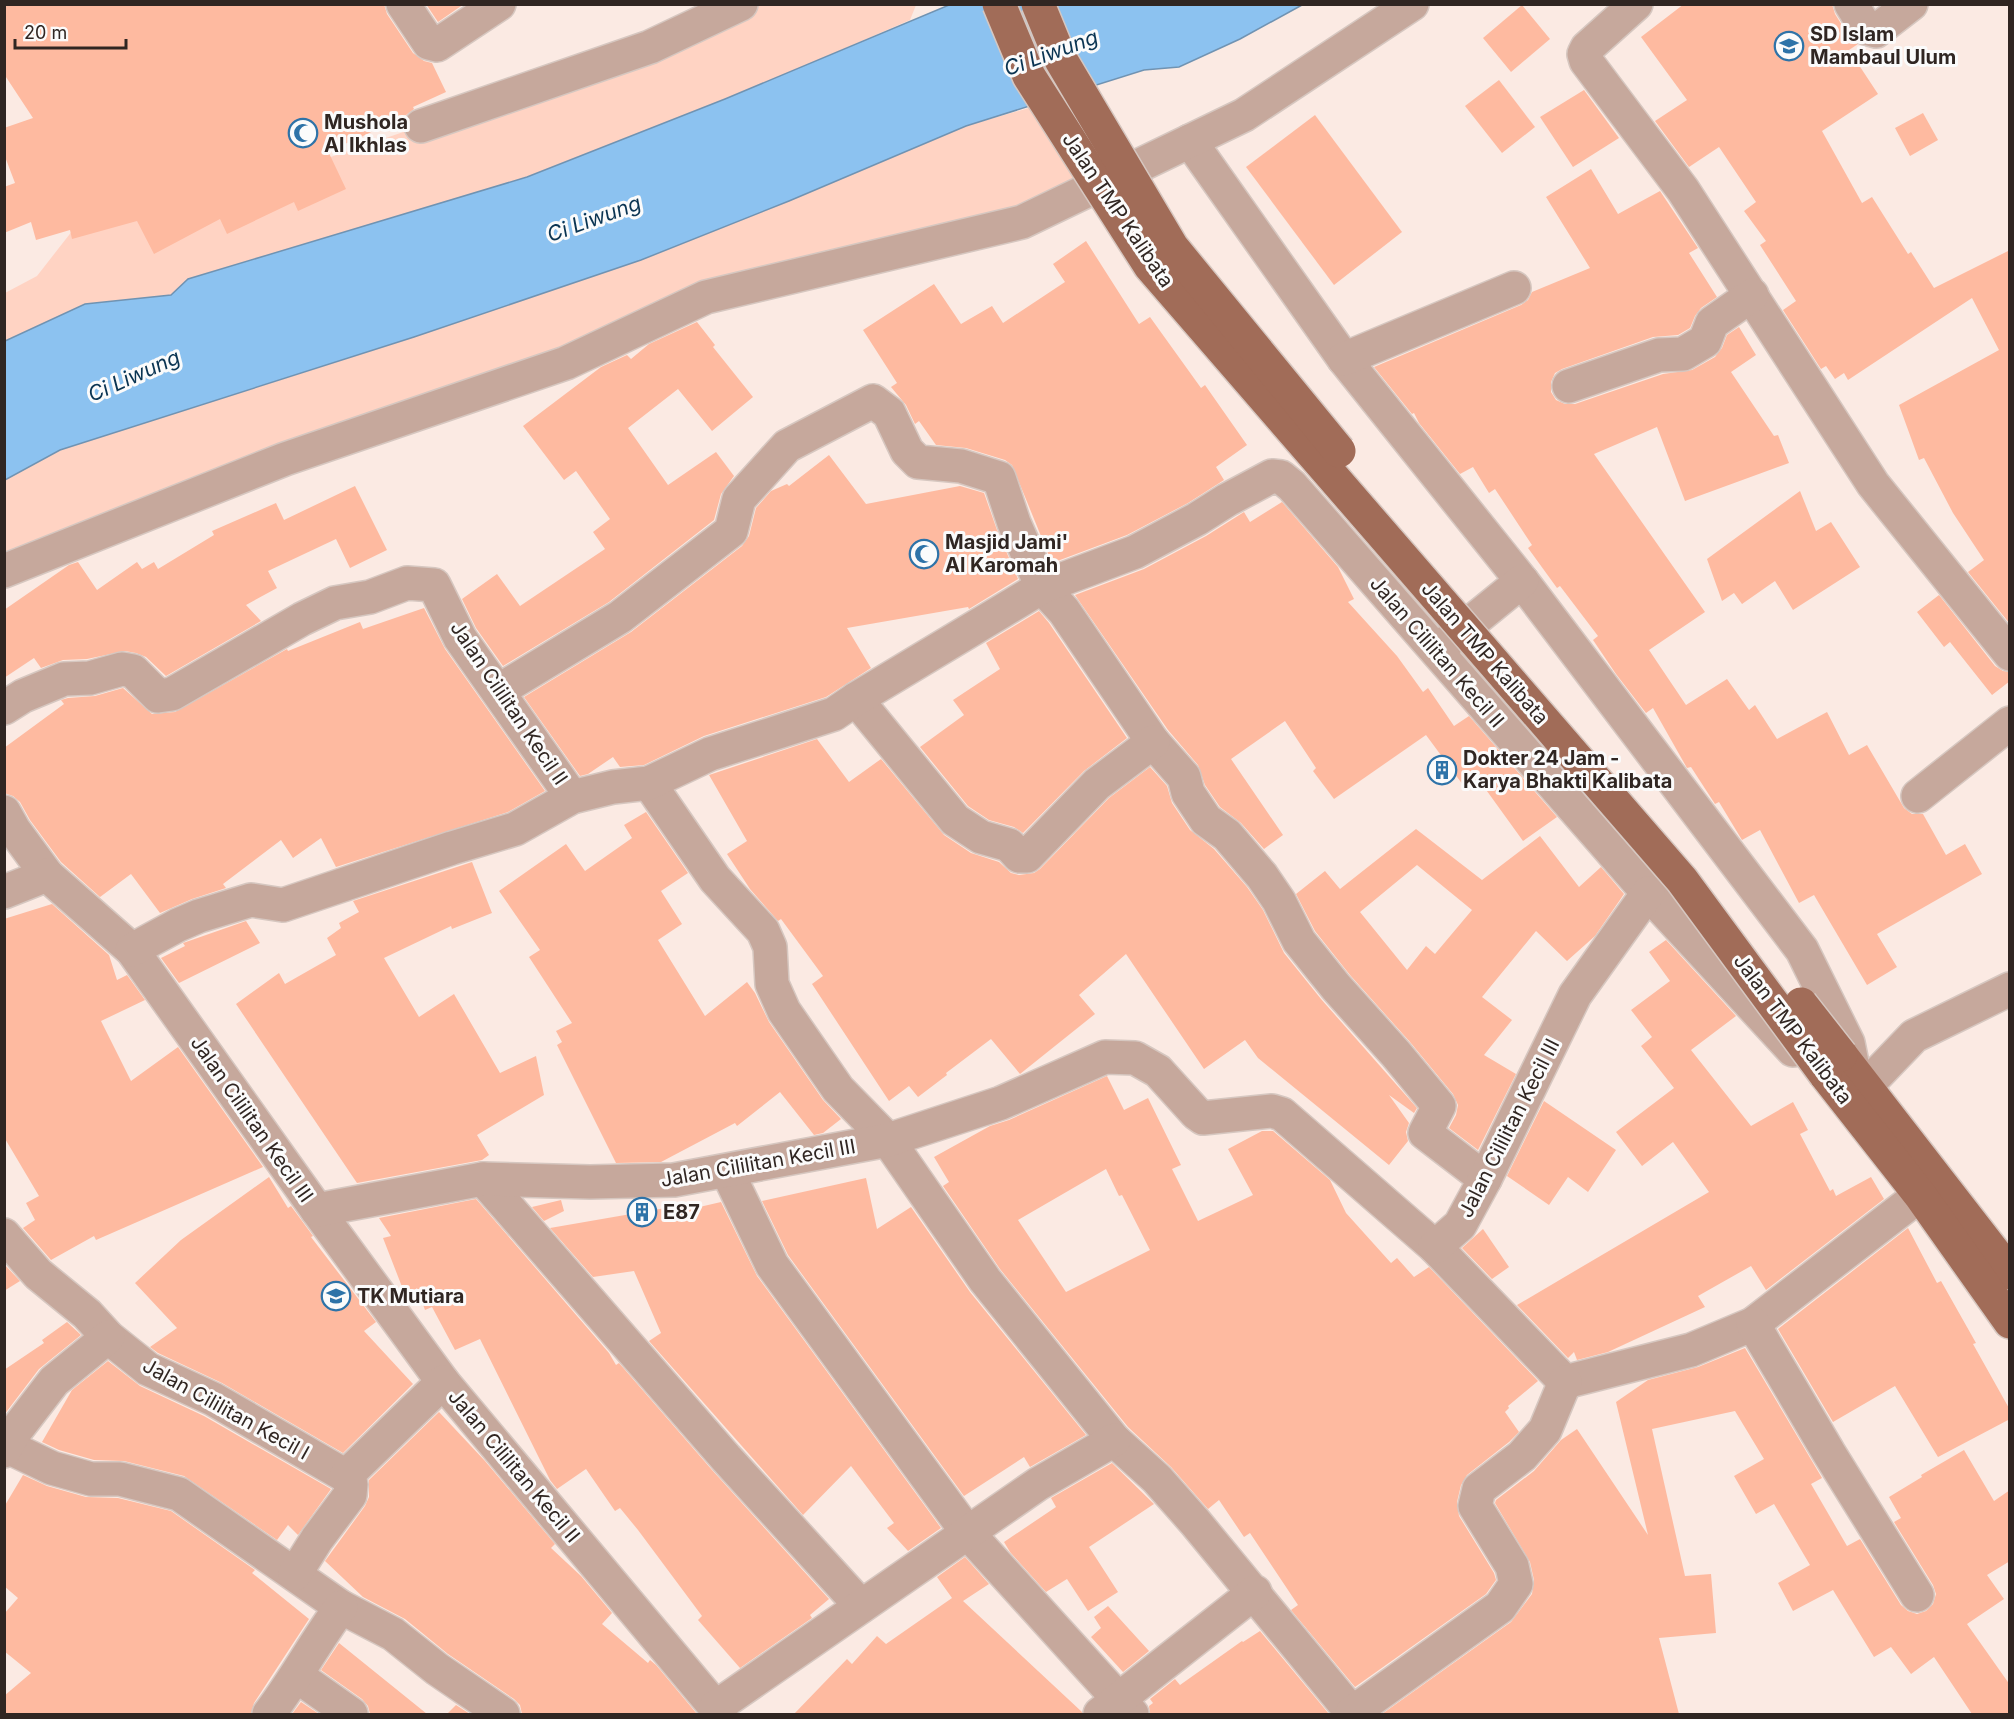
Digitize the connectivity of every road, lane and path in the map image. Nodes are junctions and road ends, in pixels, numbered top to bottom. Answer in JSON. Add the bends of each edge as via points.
{"nodes":[{"id":1,"x":403,"y":4,"type":"edge"},
{"id":2,"x":499,"y":4,"type":"edge"},
{"id":3,"x":741,"y":4,"type":"edge"},
{"id":4,"x":999,"y":4,"type":"edge"},
{"id":5,"x":1038,"y":4,"type":"edge"},
{"id":6,"x":1412,"y":4,"type":"edge"},
{"id":7,"x":1636,"y":4,"type":"edge"},
{"id":8,"x":1851,"y":4,"type":"edge"},
{"id":9,"x":1911,"y":4,"type":"edge"},
{"id":10,"x":421,"y":126,"type":"dead end"},
{"id":11,"x":1190,"y":141,"type":"junction"},
{"id":12,"x":1514,"y":288,"type":"dead end"},
{"id":13,"x":1752,"y":295,"type":"junction"},
{"id":14,"x":1344,"y":359,"type":"junction"},
{"id":15,"x":1569,"y":386,"type":"dead end"},
{"id":16,"x":4,"y":570,"type":"edge"},
{"id":17,"x":1522,"y":581,"type":"junction"},
{"id":18,"x":1042,"y":587,"type":"junction"},
{"id":19,"x":1436,"y":652,"type":"junction"},
{"id":20,"x":2010,"y":654,"type":"edge"},
{"id":21,"x":498,"y":691,"type":"junction"},
{"id":22,"x":856,"y":699,"type":"junction"},
{"id":23,"x":4,"y":708,"type":"edge"},
{"id":24,"x":2010,"y":723,"type":"edge"},
{"id":25,"x":1153,"y":742,"type":"junction"},
{"id":26,"x":649,"y":783,"type":"junction"},
{"id":27,"x":1918,"y":796,"type":"dead end"},
{"id":28,"x":572,"y":797,"type":"junction"},
{"id":29,"x":4,"y":812,"type":"edge"},
{"id":30,"x":47,"y":874,"type":"junction"},
{"id":31,"x":4,"y":892,"type":"edge"},
{"id":32,"x":1648,"y":892,"type":"junction"},
{"id":33,"x":132,"y":950,"type":"junction"},
{"id":34,"x":2010,"y":989,"type":"edge"},
{"id":35,"x":1846,"y":1071,"type":"junction"},
{"id":36,"x":888,"y":1140,"type":"junction"},
{"id":37,"x":1892,"y":1158,"type":"junction"},
{"id":38,"x":727,"y":1170,"type":"junction"},
{"id":39,"x":483,"y":1179,"type":"junction"},
{"id":40,"x":1485,"y":1179,"type":"junction"},
{"id":41,"x":1920,"y":1195,"type":"junction"},
{"id":42,"x":317,"y":1210,"type":"junction"},
{"id":43,"x":4,"y":1235,"type":"edge"},
{"id":44,"x":1435,"y":1247,"type":"junction"},
{"id":45,"x":2010,"y":1273,"type":"edge"},
{"id":46,"x":2010,"y":1322,"type":"edge"},
{"id":47,"x":1753,"y":1324,"type":"junction"},
{"id":48,"x":108,"y":1337,"type":"junction"},
{"id":49,"x":443,"y":1382,"type":"junction"},
{"id":50,"x":1565,"y":1382,"type":"junction"},
{"id":51,"x":1114,"y":1440,"type":"junction"},
{"id":52,"x":5,"y":1447,"type":"edge"},
{"id":53,"x":346,"y":1476,"type":"junction"},
{"id":54,"x":967,"y":1532,"type":"junction"},
{"id":55,"x":295,"y":1574,"type":"junction"},
{"id":56,"x":1255,"y":1592,"type":"junction"},
{"id":57,"x":1917,"y":1594,"type":"dead end"},
{"id":58,"x":861,"y":1606,"type":"junction"},
{"id":59,"x":341,"y":1607,"type":"junction"},
{"id":60,"x":297,"y":1676,"type":"junction"},
{"id":61,"x":1117,"y":1709,"type":"edge"},
{"id":62,"x":718,"y":1711,"type":"edge"},
{"id":63,"x":269,"y":1714,"type":"edge"},
{"id":64,"x":351,"y":1714,"type":"edge"},
{"id":65,"x":503,"y":1714,"type":"edge"},
{"id":66,"x":1353,"y":1714,"type":"edge"}],
"edges":[{"from":1,"to":2,"type":"street","via":[[429,43],[436,45]]},
{"from":3,"to":10,"type":"street","via":[[650,47]]},
{"from":4,"to":35,"type":"main road","name":"Jalan TMP Kalibata","bridge":true,"via":[[1029,76],[1150,266]]},
{"from":5,"to":35,"type":"main road","name":"Jalan TMP Kalibata","bridge":true,"via":[[1061,60],[1172,247],[1428,560],[1691,861]]},
{"from":6,"to":11,"type":"street","via":[[1244,115]]},
{"from":7,"to":13,"type":"street","via":[[1587,48],[1586,61],[1683,190]]},
{"from":8,"to":9,"type":"street","via":[[1866,28],[1876,31]]},
{"from":11,"to":14,"type":"street"},
{"from":11,"to":16,"type":"street","via":[[1022,222],[706,297],[566,363],[285,459]]},
{"from":12,"to":14,"type":"street"},
{"from":13,"to":15,"type":"street","via":[[1712,323],[1704,341],[1683,354],[1659,355]]},
{"from":13,"to":20,"type":"street","via":[[1874,484]]},
{"from":14,"to":17,"type":"street"},
{"from":17,"to":19,"type":"street"},
{"from":17,"to":35,"type":"street","via":[[1807,958],[1848,1043]]},
{"from":18,"to":19,"type":"street","name":"Jalan Cililitan Kecil II","via":[[1136,552],[1272,476],[1281,477]]},
{"from":18,"to":21,"type":"street","via":[[999,478],[961,466],[918,462],[907,452],[889,413],[873,401],[787,446],[739,499],[731,531],[621,617]]},
{"from":18,"to":22,"type":"street","name":"Jalan Cililitan Kecil II"},
{"from":18,"to":25,"type":"street","via":[[1064,610]]},
{"from":19,"to":32,"type":"street","name":"Jalan Cililitan Kecil II"},
{"from":21,"to":23,"type":"street","name":"Jalan Cililitan Kecil II","via":[[460,638],[434,585],[407,583],[370,597],[335,603],[172,694],[159,696],[133,671],[122,669],[90,678],[64,679]]},
{"from":21,"to":28,"type":"street","name":"Jalan Cililitan Kecil II"},
{"from":22,"to":25,"type":"street","via":[[956,820],[981,837],[1009,845],[1019,856],[1027,856],[1097,784]]},
{"from":22,"to":26,"type":"street","name":"Jalan Cililitan Kecil II","via":[[834,714],[710,754]]},
{"from":24,"to":27,"type":"street"},
{"from":25,"to":40,"type":"street","via":[[1184,777],[1188,793],[1206,820],[1227,835],[1262,876],[1299,941],[1439,1106],[1425,1132]]},
{"from":26,"to":28,"type":"street","name":"Jalan Cililitan Kecil II"},
{"from":26,"to":36,"type":"street","via":[[715,879],[762,931],[770,947],[772,984],[784,1011],[838,1089]]},
{"from":28,"to":33,"type":"street","name":"Jalan Cililitan Kecil II","via":[[515,829],[283,905],[251,900],[199,916]]},
{"from":29,"to":30,"type":"street"},
{"from":30,"to":31,"type":"street"},
{"from":30,"to":33,"type":"street","name":"Jalan Cililitan Kecil III"},
{"from":32,"to":37,"type":"street","name":"Jalan Cililitan Kecil II"},
{"from":32,"to":40,"type":"street","name":"Jalan Cililitan Kecil III","via":[[1575,995]]},
{"from":33,"to":42,"type":"street","name":"Jalan Cililitan Kecil III"},
{"from":34,"to":35,"type":"street"},
{"from":35,"to":37,"type":"main road","name":"Jalan TMP Kalibata"},
{"from":35,"to":45,"type":"main road","name":"Jalan TMP Kalibata"},
{"from":36,"to":38,"type":"street","name":"Jalan Cililitan Kecil III"},
{"from":36,"to":44,"type":"street","name":"Jalan Cililitan Kecil III","via":[[1001,1103],[1105,1057],[1135,1058],[1158,1071],[1203,1118],[1272,1111],[1282,1114]]},
{"from":36,"to":51,"type":"street","via":[[985,1280]]},
{"from":37,"to":41,"type":"main road","name":"Jalan TMP Kalibata"},
{"from":38,"to":39,"type":"street","name":"Jalan Cililitan Kecil III","via":[[674,1180]]},
{"from":38,"to":54,"type":"street","via":[[772,1265]]},
{"from":39,"to":42,"type":"street","name":"Jalan Cililitan Kecil III"},
{"from":39,"to":58,"type":"street"},
{"from":40,"to":44,"type":"street","name":"Jalan Cililitan Kecil III","via":[[1460,1225]]},
{"from":41,"to":46,"type":"main road","name":"Jalan TMP Kalibata"},
{"from":41,"to":47,"type":"street"},
{"from":42,"to":49,"type":"street","name":"Jalan Cililitan Kecil II"},
{"from":43,"to":48,"type":"street","name":"Jalan Cililitan Kecil I","via":[[38,1274],[87,1314]]},
{"from":44,"to":50,"type":"street"},
{"from":47,"to":50,"type":"street","via":[[1691,1350]]},
{"from":47,"to":57,"type":"street"},
{"from":48,"to":52,"type":"street","via":[[54,1382]]},
{"from":48,"to":53,"type":"street","name":"Jalan Cililitan Kecil I","via":[[148,1369],[213,1399]]},
{"from":49,"to":53,"type":"street"},
{"from":49,"to":62,"type":"street","name":"Jalan Cililitan Kecil II"},
{"from":50,"to":66,"type":"street","via":[[1545,1430],[1522,1456],[1479,1489],[1475,1506],[1512,1566],[1516,1584],[1500,1607]]},
{"from":51,"to":54,"type":"street","via":[[1038,1484]]},
{"from":51,"to":56,"type":"street","via":[[1157,1479]]},
{"from":52,"to":55,"type":"street","via":[[52,1468],[91,1479],[120,1479],[179,1494]]},
{"from":53,"to":55,"type":"street","via":[[351,1484],[350,1495]]},
{"from":54,"to":58,"type":"street"},
{"from":54,"to":61,"type":"street"},
{"from":55,"to":59,"type":"street"},
{"from":56,"to":61,"type":"street"},
{"from":56,"to":66,"type":"street"},
{"from":58,"to":62,"type":"street"},
{"from":59,"to":60,"type":"street"},
{"from":59,"to":65,"type":"street","via":[[393,1634]]},
{"from":60,"to":63,"type":"street"},
{"from":60,"to":64,"type":"street"}]}
